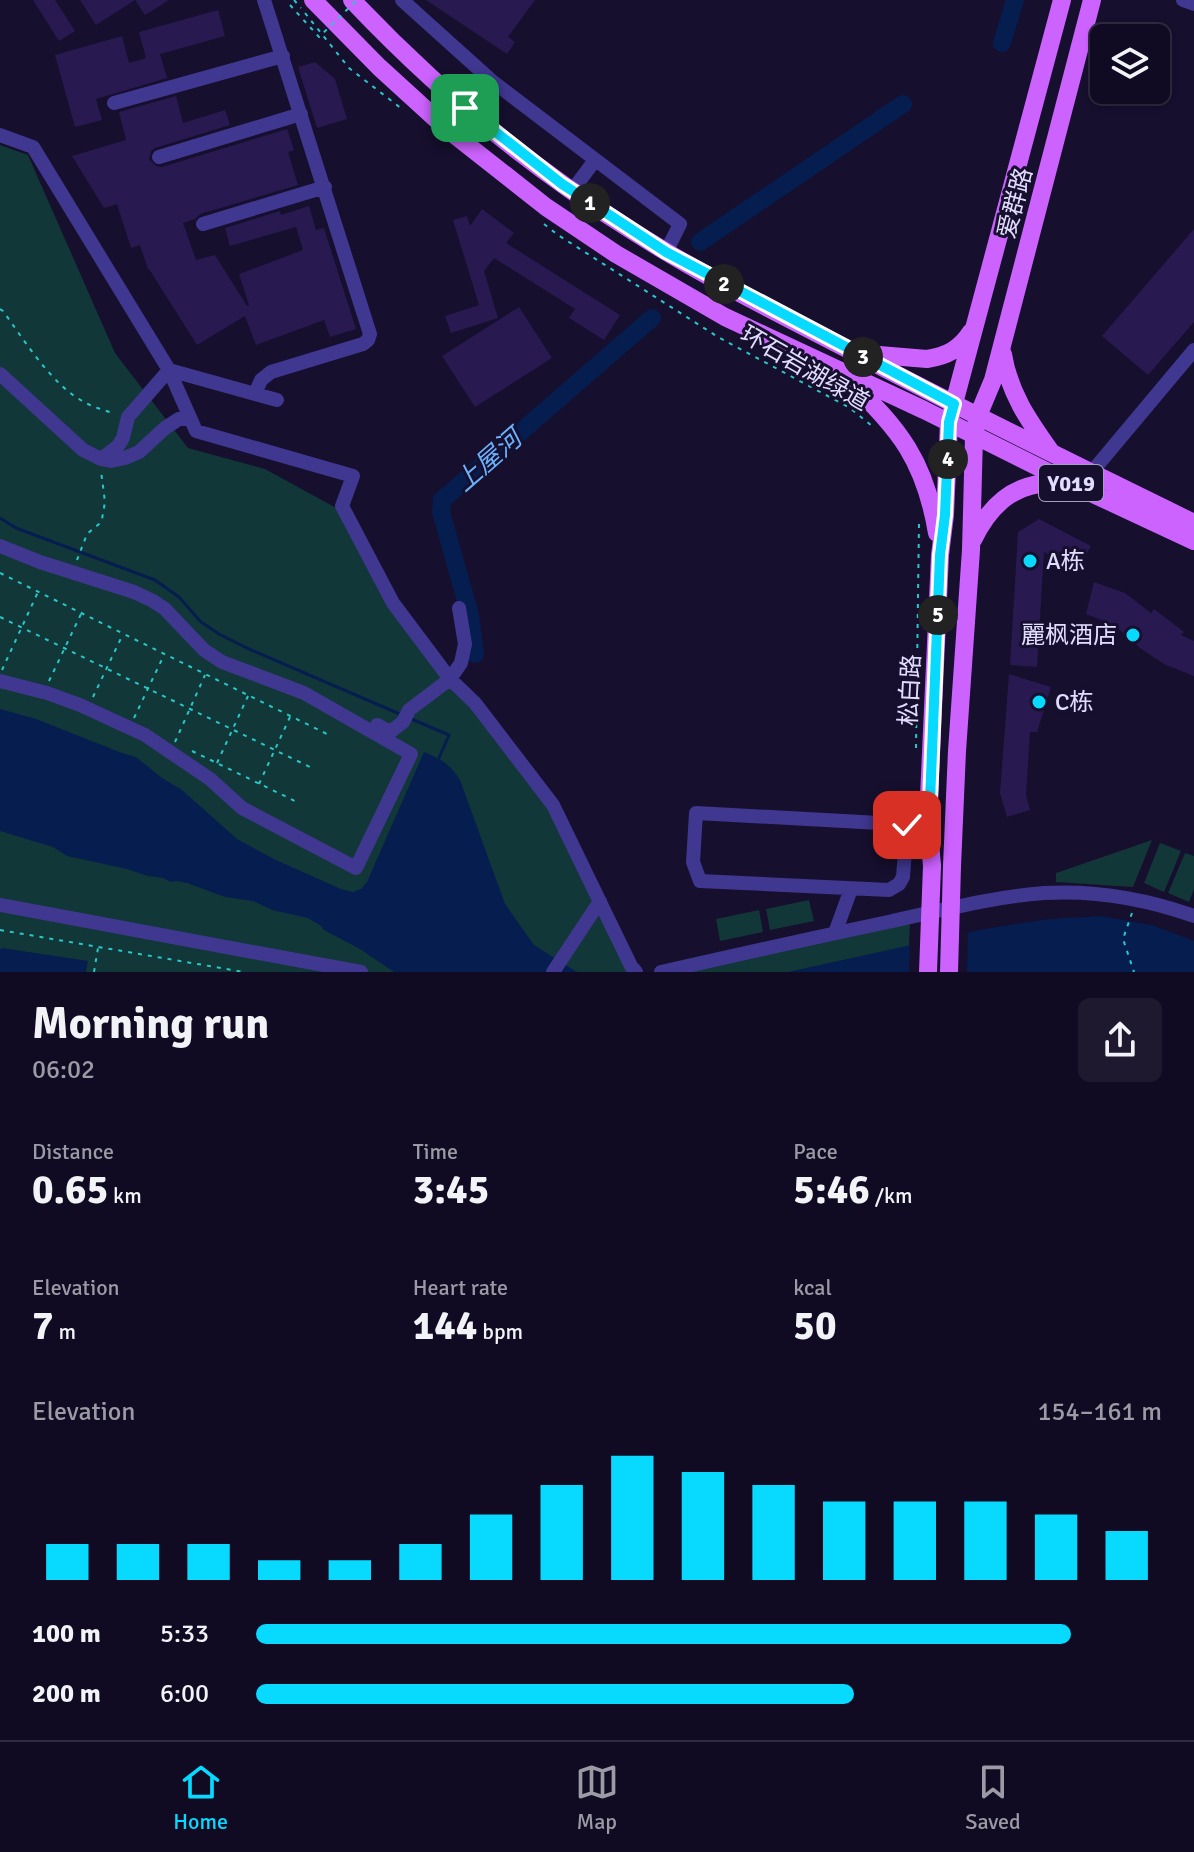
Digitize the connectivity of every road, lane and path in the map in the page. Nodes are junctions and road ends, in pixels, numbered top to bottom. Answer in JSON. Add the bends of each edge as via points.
{"nodes":[{"id":1,"x":264,"y":0,"type":"edge"},
{"id":2,"x":294,"y":0,"type":"edge"},
{"id":3,"x":313,"y":0,"type":"edge"},
{"id":4,"x":355,"y":0,"type":"edge"},
{"id":5,"x":402,"y":0,"type":"edge"},
{"id":6,"x":1062,"y":0,"type":"edge"},
{"id":7,"x":1092,"y":0,"type":"edge"},
{"id":8,"x":1183,"y":0,"type":"edge"},
{"id":9,"x":1194,"y":4,"type":"edge"},
{"id":10,"x":290,"y":5,"type":"dead end"},
{"id":11,"x":283,"y":56,"type":"junction"},
{"id":12,"x":114,"y":103,"type":"dead end"},
{"id":13,"x":404,"y":110,"type":"dead end"},
{"id":14,"x":301,"y":114,"type":"junction"},
{"id":15,"x":0,"y":135,"type":"edge"},
{"id":16,"x":159,"y":157,"type":"dead end"},
{"id":17,"x":595,"y":160,"type":"junction"},
{"id":18,"x":325,"y":187,"type":"junction"},
{"id":19,"x":572,"y":191,"type":"junction"},
{"id":20,"x":203,"y":224,"type":"dead end"},
{"id":21,"x":546,"y":225,"type":"dead end"},
{"id":22,"x":666,"y":252,"type":"junction"},
{"id":23,"x":0,"y":309,"type":"edge"},
{"id":24,"x":975,"y":326,"type":"junction"},
{"id":25,"x":1003,"y":342,"type":"junction"},
{"id":26,"x":1194,"y":350,"type":"edge"},
{"id":27,"x":856,"y":353,"type":"junction"},
{"id":28,"x":829,"y":365,"type":"junction"},
{"id":29,"x":169,"y":370,"type":"junction"},
{"id":30,"x":0,"y":374,"type":"edge"},
{"id":31,"x":255,"y":394,"type":"junction"},
{"id":32,"x":277,"y":400,"type":"dead end"},
{"id":33,"x":952,"y":413,"type":"junction"},
{"id":34,"x":978,"y":416,"type":"junction"},
{"id":35,"x":128,"y":417,"type":"junction"},
{"id":36,"x":190,"y":417,"type":"junction"},
{"id":37,"x":872,"y":425,"type":"dead end"},
{"id":38,"x":974,"y":436,"type":"junction"},
{"id":39,"x":1052,"y":454,"type":"junction"},
{"id":40,"x":101,"y":459,"type":"junction"},
{"id":41,"x":1091,"y":473,"type":"junction"},
{"id":42,"x":1076,"y":486,"type":"junction"},
{"id":43,"x":918,"y":512,"type":"dead end"},
{"id":44,"x":1194,"y":523,"type":"edge"},
{"id":45,"x":1194,"y":541,"type":"edge"},
{"id":46,"x":0,"y":546,"type":"edge"},
{"id":47,"x":971,"y":550,"type":"junction"},
{"id":48,"x":940,"y":555,"type":"junction"},
{"id":49,"x":0,"y":573,"type":"edge"},
{"id":50,"x":73,"y":573,"type":"junction"},
{"id":51,"x":39,"y":592,"type":"junction"},
{"id":52,"x":459,"y":608,"type":"dead end"},
{"id":53,"x":81,"y":613,"type":"junction"},
{"id":54,"x":0,"y":617,"type":"edge"},
{"id":55,"x":22,"y":628,"type":"junction"},
{"id":56,"x":123,"y":633,"type":"junction"},
{"id":57,"x":65,"y":648,"type":"junction"},
{"id":58,"x":165,"y":654,"type":"junction"},
{"id":59,"x":106,"y":668,"type":"junction"},
{"id":60,"x":206,"y":674,"type":"junction"},
{"id":61,"x":1,"y":676,"type":"edge"},
{"id":62,"x":450,"y":679,"type":"junction"},
{"id":63,"x":47,"y":686,"type":"dead end"},
{"id":64,"x":148,"y":689,"type":"junction"},
{"id":65,"x":249,"y":695,"type":"junction"},
{"id":66,"x":90,"y":701,"type":"dead end"},
{"id":67,"x":189,"y":709,"type":"junction"},
{"id":68,"x":291,"y":716,"type":"junction"},
{"id":69,"x":351,"y":720,"type":"junction"},
{"id":70,"x":132,"y":722,"type":"dead end"},
{"id":71,"x":232,"y":730,"type":"junction"},
{"id":72,"x":327,"y":734,"type":"dead end"},
{"id":73,"x":174,"y":743,"type":"dead end"},
{"id":74,"x":275,"y":751,"type":"junction"},
{"id":75,"x":917,"y":759,"type":"dead end"},
{"id":76,"x":216,"y":763,"type":"dead end"},
{"id":77,"x":312,"y":768,"type":"dead end"},
{"id":78,"x":259,"y":784,"type":"dead end"},
{"id":79,"x":907,"y":825,"type":"junction"},
{"id":80,"x":929,"y":826,"type":"junction"},
{"id":81,"x":851,"y":889,"type":"junction"},
{"id":82,"x":1136,"y":899,"type":"junction"},
{"id":83,"x":600,"y":901,"type":"junction"},
{"id":84,"x":0,"y":905,"type":"edge"},
{"id":85,"x":1194,"y":916,"type":"edge"},
{"id":86,"x":0,"y":930,"type":"edge"},
{"id":87,"x":835,"y":933,"type":"junction"},
{"id":88,"x":98,"y":947,"type":"junction"},
{"id":89,"x":94,"y":972,"type":"edge"},
{"id":90,"x":244,"y":972,"type":"edge"},
{"id":91,"x":361,"y":972,"type":"edge"},
{"id":92,"x":553,"y":972,"type":"edge"},
{"id":93,"x":636,"y":972,"type":"edge"},
{"id":94,"x":661,"y":972,"type":"edge"},
{"id":95,"x":928,"y":972,"type":"edge"},
{"id":96,"x":949,"y":972,"type":"edge"},
{"id":97,"x":1134,"y":972,"type":"edge"}],
"edges":[{"from":1,"to":11,"type":"street"},
{"from":2,"to":13,"type":"path","via":[[349,68]]},
{"from":3,"to":28,"type":"main road","via":[[415,101],[546,207],[688,297]]},
{"from":4,"to":10,"type":"path","bridge":true,"via":[[319,37]]},
{"from":4,"to":19,"type":"main road","via":[[465,108]]},
{"from":5,"to":17,"type":"street","via":[[492,81]]},
{"from":6,"to":24,"type":"main road","name":"爱群路"},
{"from":7,"to":25,"type":"main road","name":"爱群路"},
{"from":8,"to":9,"type":"street"},
{"from":11,"to":12,"type":"street"},
{"from":11,"to":14,"type":"street"},
{"from":14,"to":16,"type":"street"},
{"from":14,"to":18,"type":"street"},
{"from":15,"to":29,"type":"street","via":[[33,147]]},
{"from":17,"to":19,"type":"street"},
{"from":17,"to":22,"type":"street","via":[[680,224]]},
{"from":18,"to":20,"type":"street"},
{"from":18,"to":31,"type":"street","via":[[368,340],[266,375]]},
{"from":19,"to":22,"type":"main road"},
{"from":21,"to":37,"type":"path","name":"环石岩湖绿道","via":[[718,337]]},
{"from":22,"to":27,"type":"main road"},
{"from":23,"to":35,"type":"path","via":[[61,385],[86,403]]},
{"from":24,"to":27,"type":"main road","via":[[956,349],[937,358]]},
{"from":24,"to":33,"type":"main road","name":"爱群路"},
{"from":25,"to":34,"type":"main road","name":"爱群路"},
{"from":25,"to":39,"type":"main road","via":[[1017,401]]},
{"from":26,"to":41,"type":"street"},
{"from":27,"to":33,"type":"main road"},
{"from":28,"to":33,"type":"main road"},
{"from":28,"to":48,"type":"main road","via":[[865,396],[911,451],[929,495]]},
{"from":29,"to":31,"type":"street"},
{"from":29,"to":35,"type":"street"},
{"from":29,"to":36,"type":"street"},
{"from":30,"to":40,"type":"street","via":[[83,450]]},
{"from":31,"to":32,"type":"street"},
{"from":33,"to":34,"type":"main road"},
{"from":33,"to":38,"type":"main road","number":"Y019"},
{"from":33,"to":48,"type":"main road","name":"松白路"},
{"from":34,"to":38,"type":"main road"},
{"from":34,"to":39,"type":"main road","number":"Y019"},
{"from":35,"to":40,"type":"street","via":[[118,446]]},
{"from":36,"to":40,"type":"street","via":[[165,428],[139,452]]},
{"from":36,"to":62,"type":"street","via":[[196,431],[353,476],[342,506],[393,603]]},
{"from":38,"to":42,"type":"main road","number":"Y019"},
{"from":38,"to":47,"type":"main road"},
{"from":39,"to":41,"type":"main road","number":"Y019"},
{"from":40,"to":50,"type":"path","via":[[104,509],[99,524],[83,541]]},
{"from":41,"to":44,"type":"main road","number":"Y019"},
{"from":42,"to":45,"type":"main road","number":"Y019"},
{"from":42,"to":47,"type":"main road","via":[[1049,483],[1009,494],[982,522]]},
{"from":43,"to":75,"type":"path"},
{"from":46,"to":50,"type":"street"},
{"from":47,"to":96,"type":"main road","bridge":true},
{"from":48,"to":80,"type":"main road","name":"松白路"},
{"from":49,"to":51,"type":"path"},
{"from":50,"to":69,"type":"street","via":[[153,601],[222,662],[304,693]]},
{"from":51,"to":53,"type":"path"},
{"from":51,"to":55,"type":"path"},
{"from":52,"to":62,"type":"street","via":[[465,644]]},
{"from":53,"to":56,"type":"path"},
{"from":53,"to":57,"type":"path"},
{"from":54,"to":55,"type":"path"},
{"from":55,"to":57,"type":"path"},
{"from":55,"to":61,"type":"path"},
{"from":56,"to":58,"type":"path"},
{"from":56,"to":59,"type":"path"},
{"from":57,"to":59,"type":"path"},
{"from":57,"to":63,"type":"path"},
{"from":58,"to":60,"type":"path"},
{"from":58,"to":64,"type":"path"},
{"from":59,"to":64,"type":"path"},
{"from":59,"to":66,"type":"path"},
{"from":60,"to":65,"type":"path"},
{"from":60,"to":67,"type":"path"},
{"from":61,"to":69,"type":"street","via":[[145,735],[242,808],[356,868],[411,754]]},
{"from":62,"to":69,"type":"street","via":[[390,732],[355,712]]},
{"from":62,"to":83,"type":"street","via":[[475,703],[553,805]]},
{"from":64,"to":67,"type":"path"},
{"from":64,"to":70,"type":"path"},
{"from":65,"to":68,"type":"path"},
{"from":65,"to":71,"type":"path"},
{"from":67,"to":71,"type":"path"},
{"from":67,"to":73,"type":"path"},
{"from":68,"to":72,"type":"path"},
{"from":68,"to":74,"type":"path"},
{"from":71,"to":74,"type":"path"},
{"from":71,"to":76,"type":"path"},
{"from":74,"to":77,"type":"path"},
{"from":74,"to":78,"type":"path"},
{"from":79,"to":80,"type":"street"},
{"from":79,"to":81,"type":"street","via":[[899,884],[889,890]]},
{"from":79,"to":81,"type":"street","via":[[696,813],[693,862],[700,881]]},
{"from":80,"to":95,"type":"main road","name":"松白路","bridge":true},
{"from":81,"to":87,"type":"street"},
{"from":82,"to":85,"type":"street"},
{"from":82,"to":87,"type":"street","via":[[1067,893],[1020,896]]},
{"from":82,"to":97,"type":"path","via":[[1123,939]]},
{"from":83,"to":92,"type":"street"},
{"from":83,"to":93,"type":"street"},
{"from":84,"to":91,"type":"street"},
{"from":86,"to":88,"type":"path"},
{"from":87,"to":94,"type":"street"},
{"from":88,"to":89,"type":"path"},
{"from":88,"to":90,"type":"path"}]}
